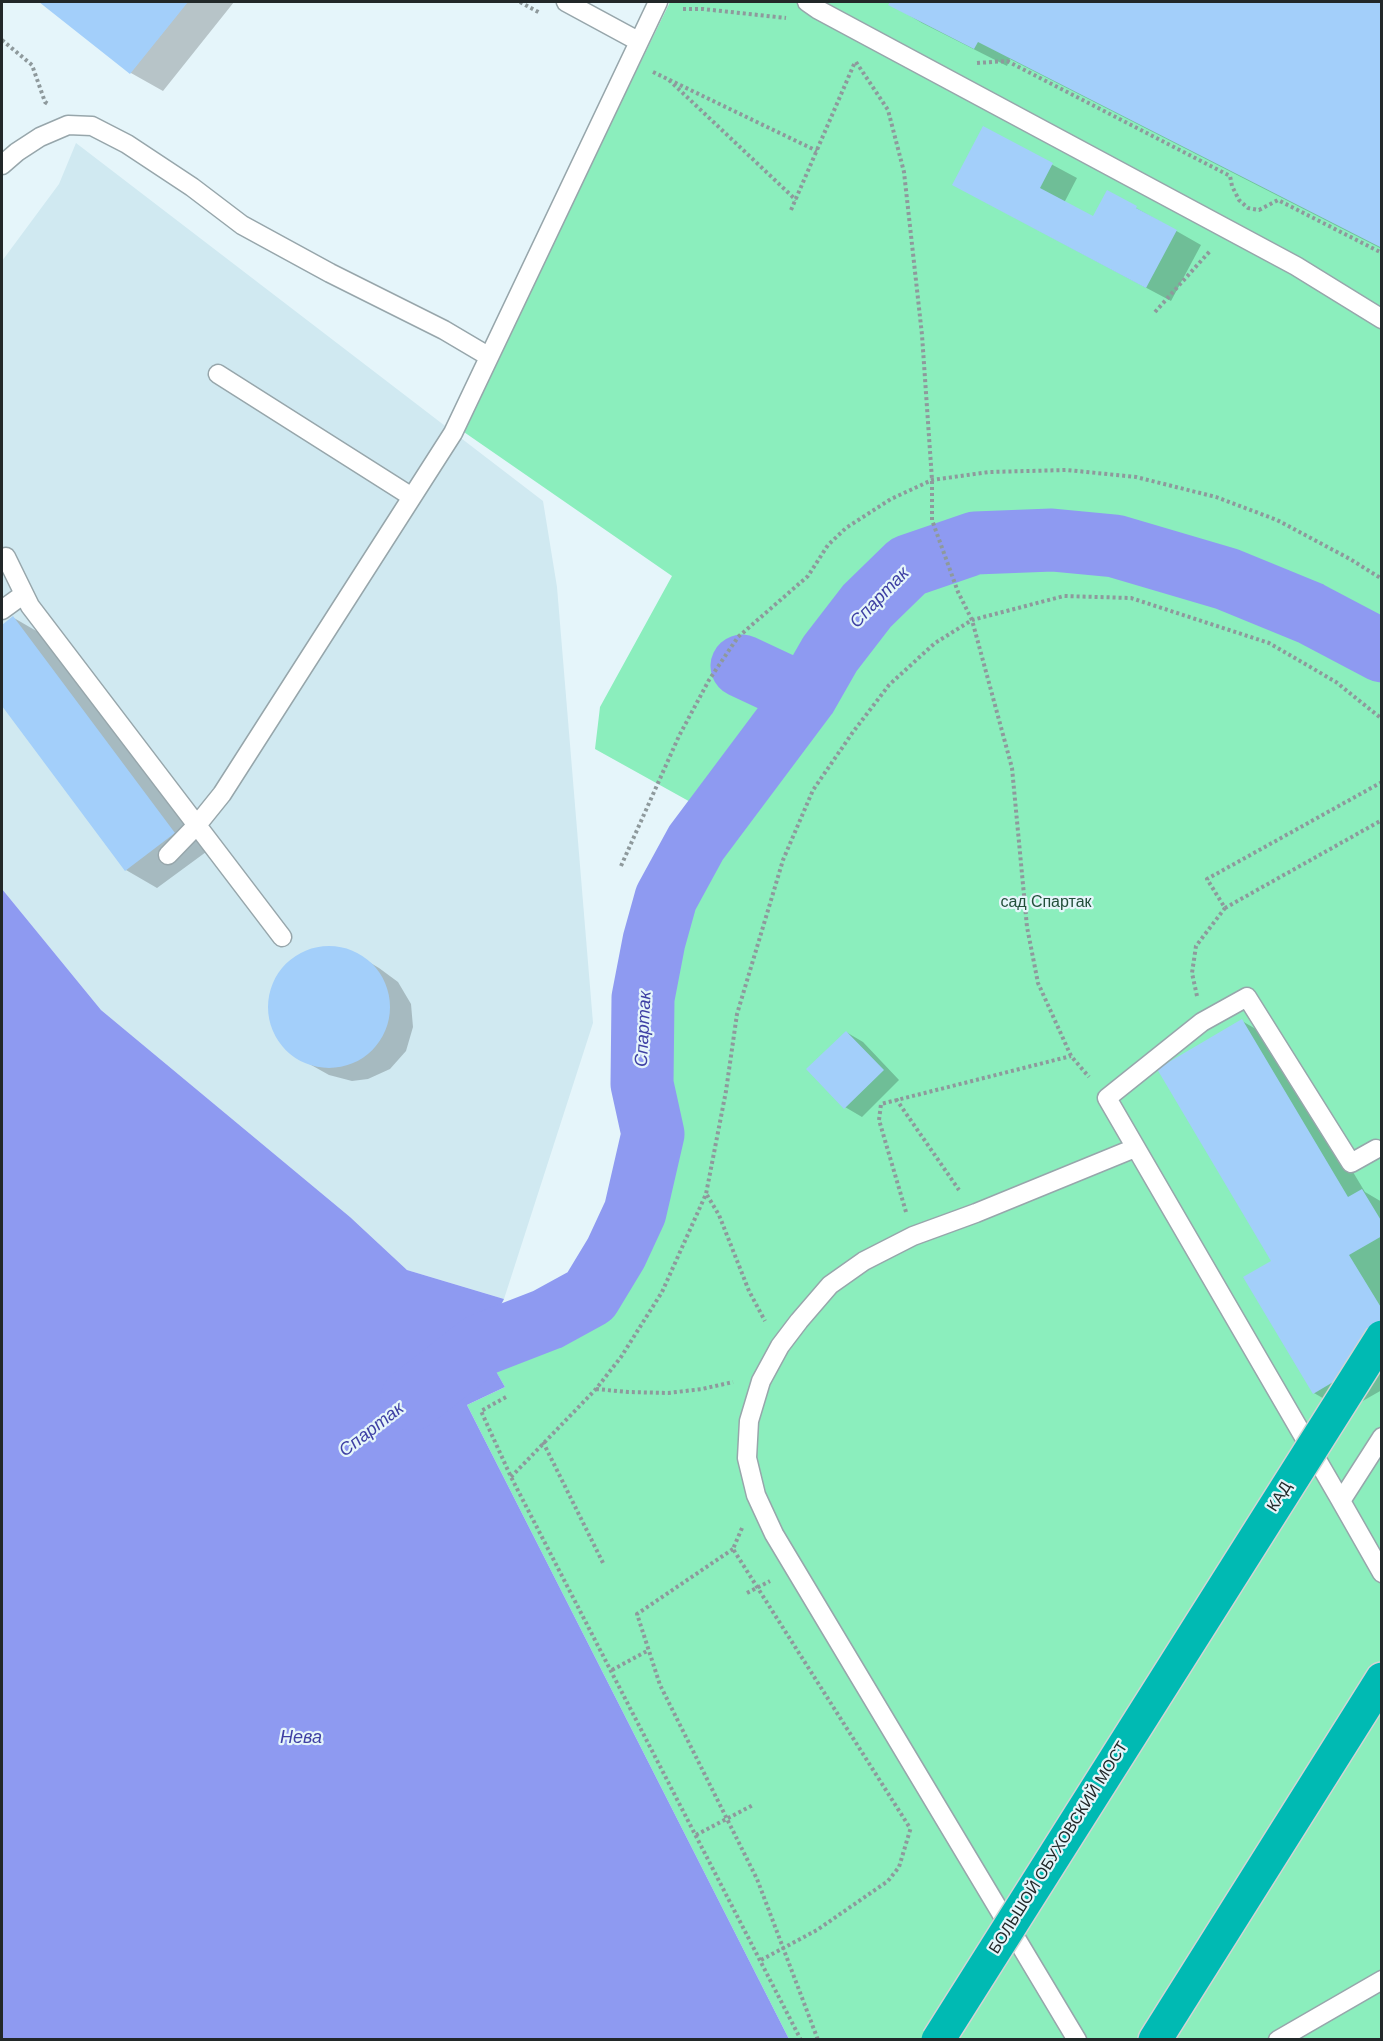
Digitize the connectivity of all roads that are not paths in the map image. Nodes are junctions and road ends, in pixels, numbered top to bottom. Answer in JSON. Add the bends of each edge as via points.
{"nodes":[{"id":1,"x":566,"y":2,"type":"edge"},
{"id":2,"x":656,"y":5,"type":"edge"},
{"id":3,"x":812,"y":5,"type":"edge"},
{"id":4,"x":638,"y":41,"type":"junction"},
{"id":5,"x":2,"y":165,"type":"edge"},
{"id":6,"x":1382,"y":319,"type":"edge"},
{"id":7,"x":488,"y":356,"type":"junction"},
{"id":8,"x":218,"y":375,"type":"dead end"},
{"id":9,"x":412,"y":496,"type":"junction"},
{"id":10,"x":6,"y":557,"type":"dead end"},
{"id":11,"x":24,"y":594,"type":"junction"},
{"id":12,"x":2,"y":610,"type":"edge"},
{"id":13,"x":197,"y":825,"type":"junction"},
{"id":14,"x":168,"y":855,"type":"dead end"},
{"id":15,"x":282,"y":937,"type":"dead end"},
{"id":16,"x":1135,"y":1148,"type":"junction"},
{"id":17,"x":1377,"y":1149,"type":"dead end"},
{"id":18,"x":1382,"y":1337,"type":"edge"},
{"id":19,"x":1382,"y":1437,"type":"edge"},
{"id":20,"x":1341,"y":1501,"type":"junction"},
{"id":21,"x":1382,"y":1573,"type":"edge"},
{"id":22,"x":1179,"y":1657,"type":"joint"},
{"id":23,"x":1382,"y":1679,"type":"edge"},
{"id":24,"x":1382,"y":1980,"type":"edge"},
{"id":25,"x":938,"y":2040,"type":"edge"},
{"id":26,"x":1077,"y":2040,"type":"edge"},
{"id":27,"x":1155,"y":2040,"type":"edge"},
{"id":28,"x":1278,"y":2040,"type":"edge"}],
"edges":[{"from":1,"to":4,"type":"lane"},
{"from":2,"to":4,"type":"lane"},
{"from":3,"to":6,"type":"lane","via":[[1229,229]]},
{"from":4,"to":7,"type":"lane"},
{"from":5,"to":7,"type":"lane","via":[[40,136],[68,125],[92,126],[127,144],[242,225]]},
{"from":7,"to":9,"type":"lane","via":[[453,434]]},
{"from":8,"to":9,"type":"lane"},
{"from":9,"to":13,"type":"lane","via":[[222,794]]},
{"from":10,"to":11,"type":"lane"},
{"from":11,"to":12,"type":"lane"},
{"from":11,"to":13,"type":"lane"},
{"from":13,"to":14,"type":"lane"},
{"from":13,"to":15,"type":"lane"},
{"from":16,"to":17,"type":"lane","via":[[1107,1098],[1202,1022],[1247,997],[1352,1163]]},
{"from":16,"to":20,"type":"lane"},
{"from":16,"to":26,"type":"lane","via":[[914,1236],[864,1261],[830,1285],[780,1346],[760,1381],[749,1421],[747,1458],[756,1495],[774,1534]]},
{"from":18,"to":22,"type":"highway","name":"КАД","bridge":true},
{"from":19,"to":20,"type":"lane"},
{"from":20,"to":21,"type":"lane"},
{"from":22,"to":25,"type":"highway","name":"БОЛЬШОЙ ОБУХОВСКИЙ МОСТ","bridge":true},
{"from":23,"to":27,"type":"highway"},
{"from":24,"to":28,"type":"lane"}]}
